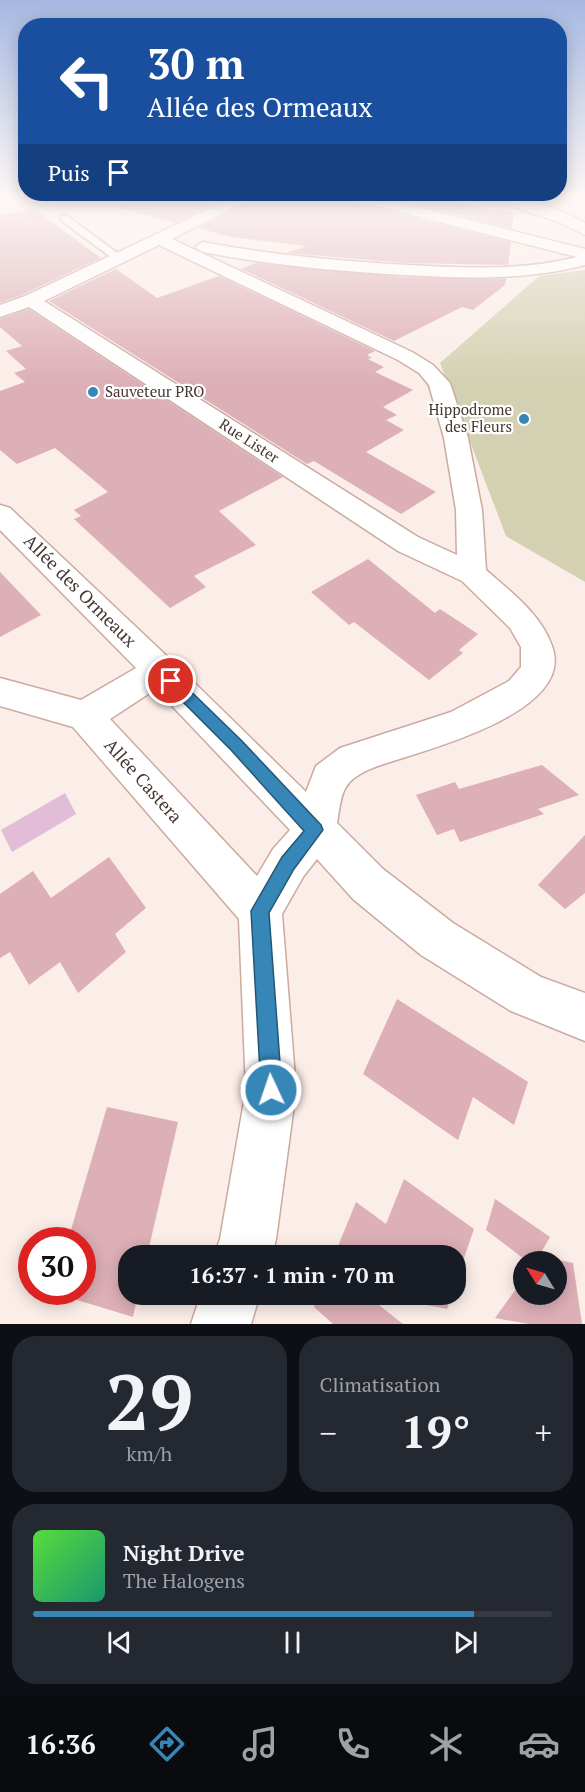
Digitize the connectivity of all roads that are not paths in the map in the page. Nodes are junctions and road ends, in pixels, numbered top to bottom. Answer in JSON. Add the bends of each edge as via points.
{"nodes":[{"id":1,"x":116,"y":259,"type":"edge"},
{"id":2,"x":202,"y":259,"type":"edge"},
{"id":3,"x":285,"y":259,"type":"edge"},
{"id":4,"x":585,"y":260,"type":"edge"},
{"id":5,"x":31,"y":300,"type":"junction"},
{"id":6,"x":0,"y":310,"type":"edge"},
{"id":7,"x":0,"y":514,"type":"edge"},
{"id":8,"x":472,"y":574,"type":"junction"},
{"id":9,"x":160,"y":670,"type":"junction"},
{"id":10,"x":0,"y":692,"type":"edge"},
{"id":11,"x":85,"y":716,"type":"junction"},
{"id":12,"x":315,"y":830,"type":"junction"},
{"id":13,"x":260,"y":911,"type":"junction"},
{"id":14,"x":585,"y":1017,"type":"edge"},
{"id":15,"x":246,"y":1245,"type":"edge"},
{"id":16,"x":227,"y":1305,"type":"edge"},
{"id":17,"x":221,"y":1324,"type":"edge"}],
"edges":[{"from":1,"to":5,"type":"street"},
{"from":2,"to":8,"type":"street","via":[[405,356],[439,383],[456,438],[469,510]]},
{"from":3,"to":4,"type":"street","via":[[470,273],[559,268]]},
{"from":5,"to":6,"type":"street"},
{"from":5,"to":8,"type":"street","name":"Rue Lister","via":[[408,544]]},
{"from":7,"to":9,"type":"street","name":"Allée des Ormeaux"},
{"from":8,"to":12,"type":"street","via":[[521,620],[537,647],[538,672],[521,691],[462,724],[353,759],[329,778]]},
{"from":9,"to":11,"type":"street"},
{"from":9,"to":12,"type":"street","name":"Allée des Ormeaux"},
{"from":10,"to":11,"type":"street"},
{"from":11,"to":13,"type":"street","name":"Allée Castera"},
{"from":12,"to":13,"type":"street","via":[[288,863]]},
{"from":12,"to":14,"type":"street","name":"Allée des Ormeaux","via":[[368,884],[437,939],[527,995]]},
{"from":13,"to":15,"type":"street","via":[[271,1090]]},
{"from":16,"to":17,"type":"street"}]}
